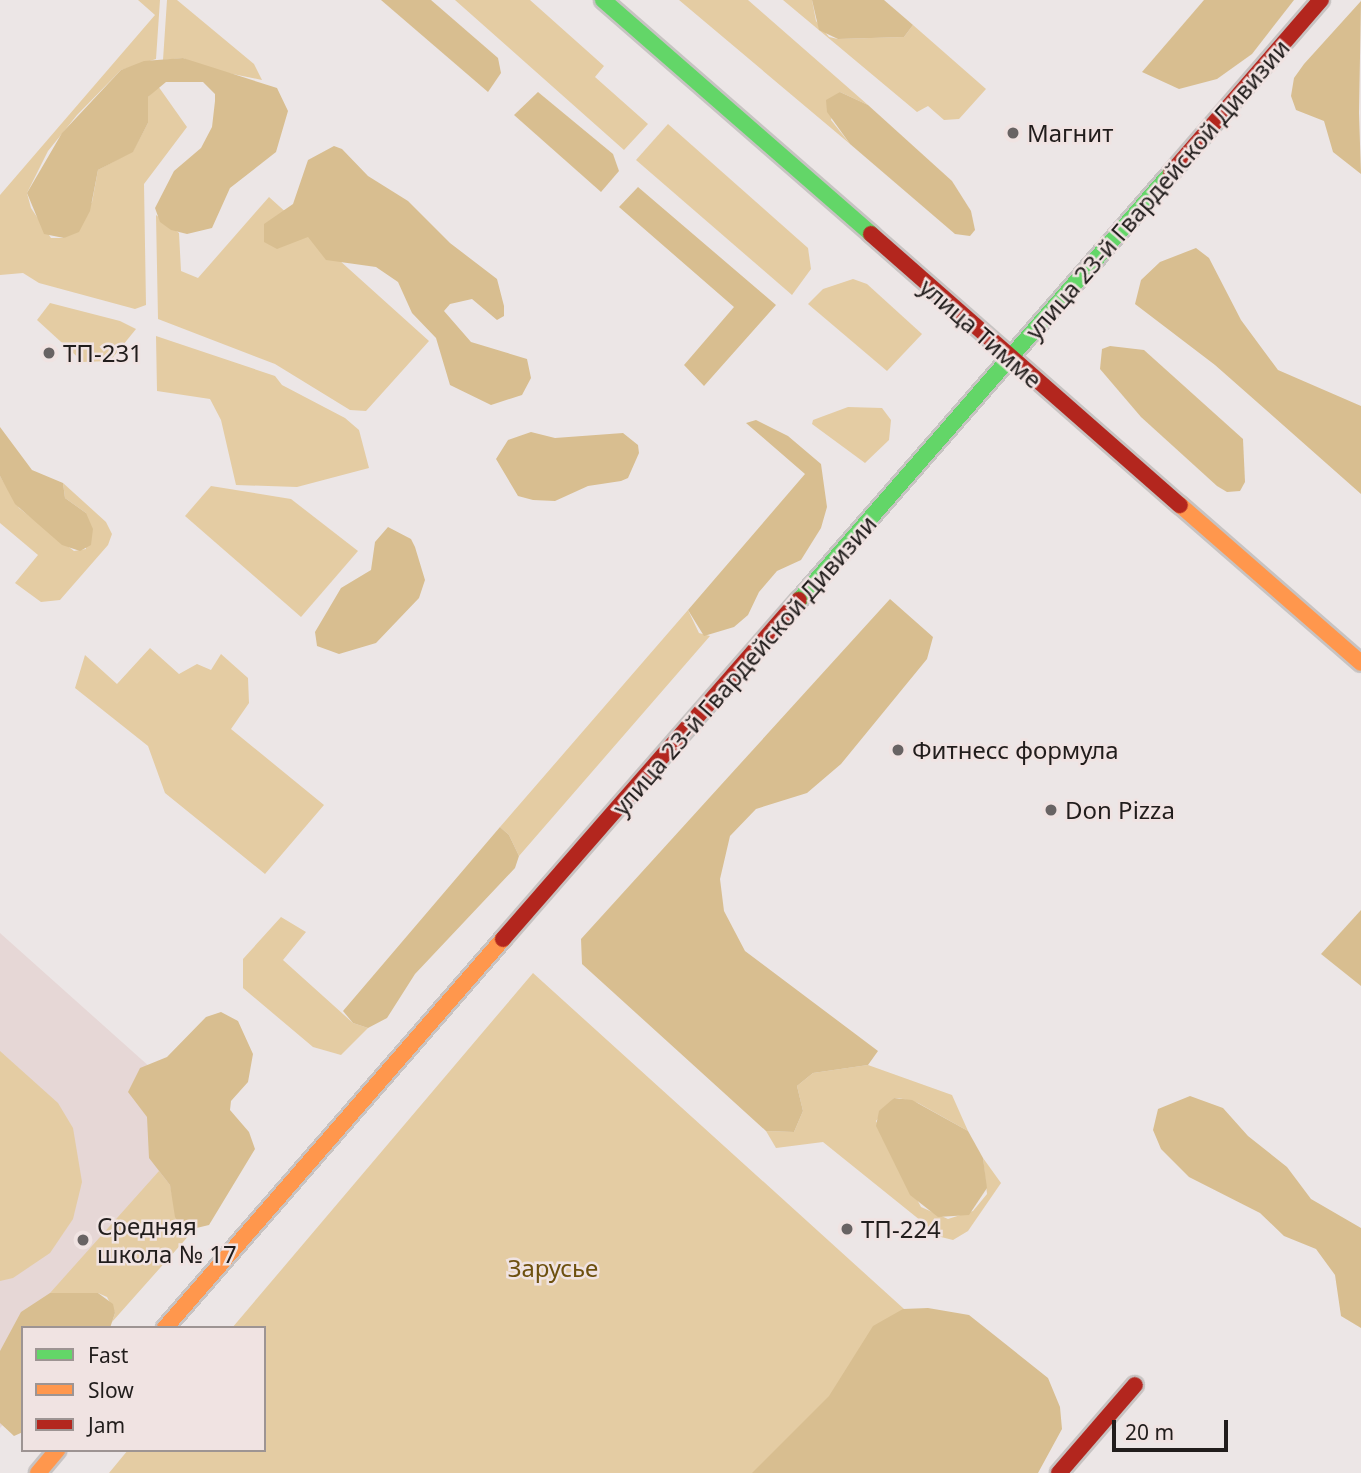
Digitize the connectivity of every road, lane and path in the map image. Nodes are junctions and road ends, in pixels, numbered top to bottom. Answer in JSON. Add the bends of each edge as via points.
{"nodes":[{"id":1,"x":603,"y":0,"type":"edge"},
{"id":2,"x":1321,"y":0,"type":"edge"},
{"id":3,"x":1010,"y":359,"type":"junction"},
{"id":4,"x":1361,"y":663,"type":"edge"},
{"id":5,"x":167,"y":1326,"type":"edge"},
{"id":6,"x":1135,"y":1385,"type":"dead end"},
{"id":7,"x":56,"y":1452,"type":"edge"},
{"id":8,"x":38,"y":1473,"type":"edge"},
{"id":9,"x":1059,"y":1473,"type":"edge"}],
"edges":[{"from":1,"to":3,"type":"street","name":"улица Тимме"},
{"from":2,"to":3,"type":"street","name":"улица 23-й Гвардейской Дивизии"},
{"from":3,"to":4,"type":"street","name":"улица Тимме"},
{"from":3,"to":5,"type":"street","name":"улица 23-й Гвардейской Дивизии"},
{"from":6,"to":9,"type":"street"},
{"from":7,"to":8,"type":"street"}]}
